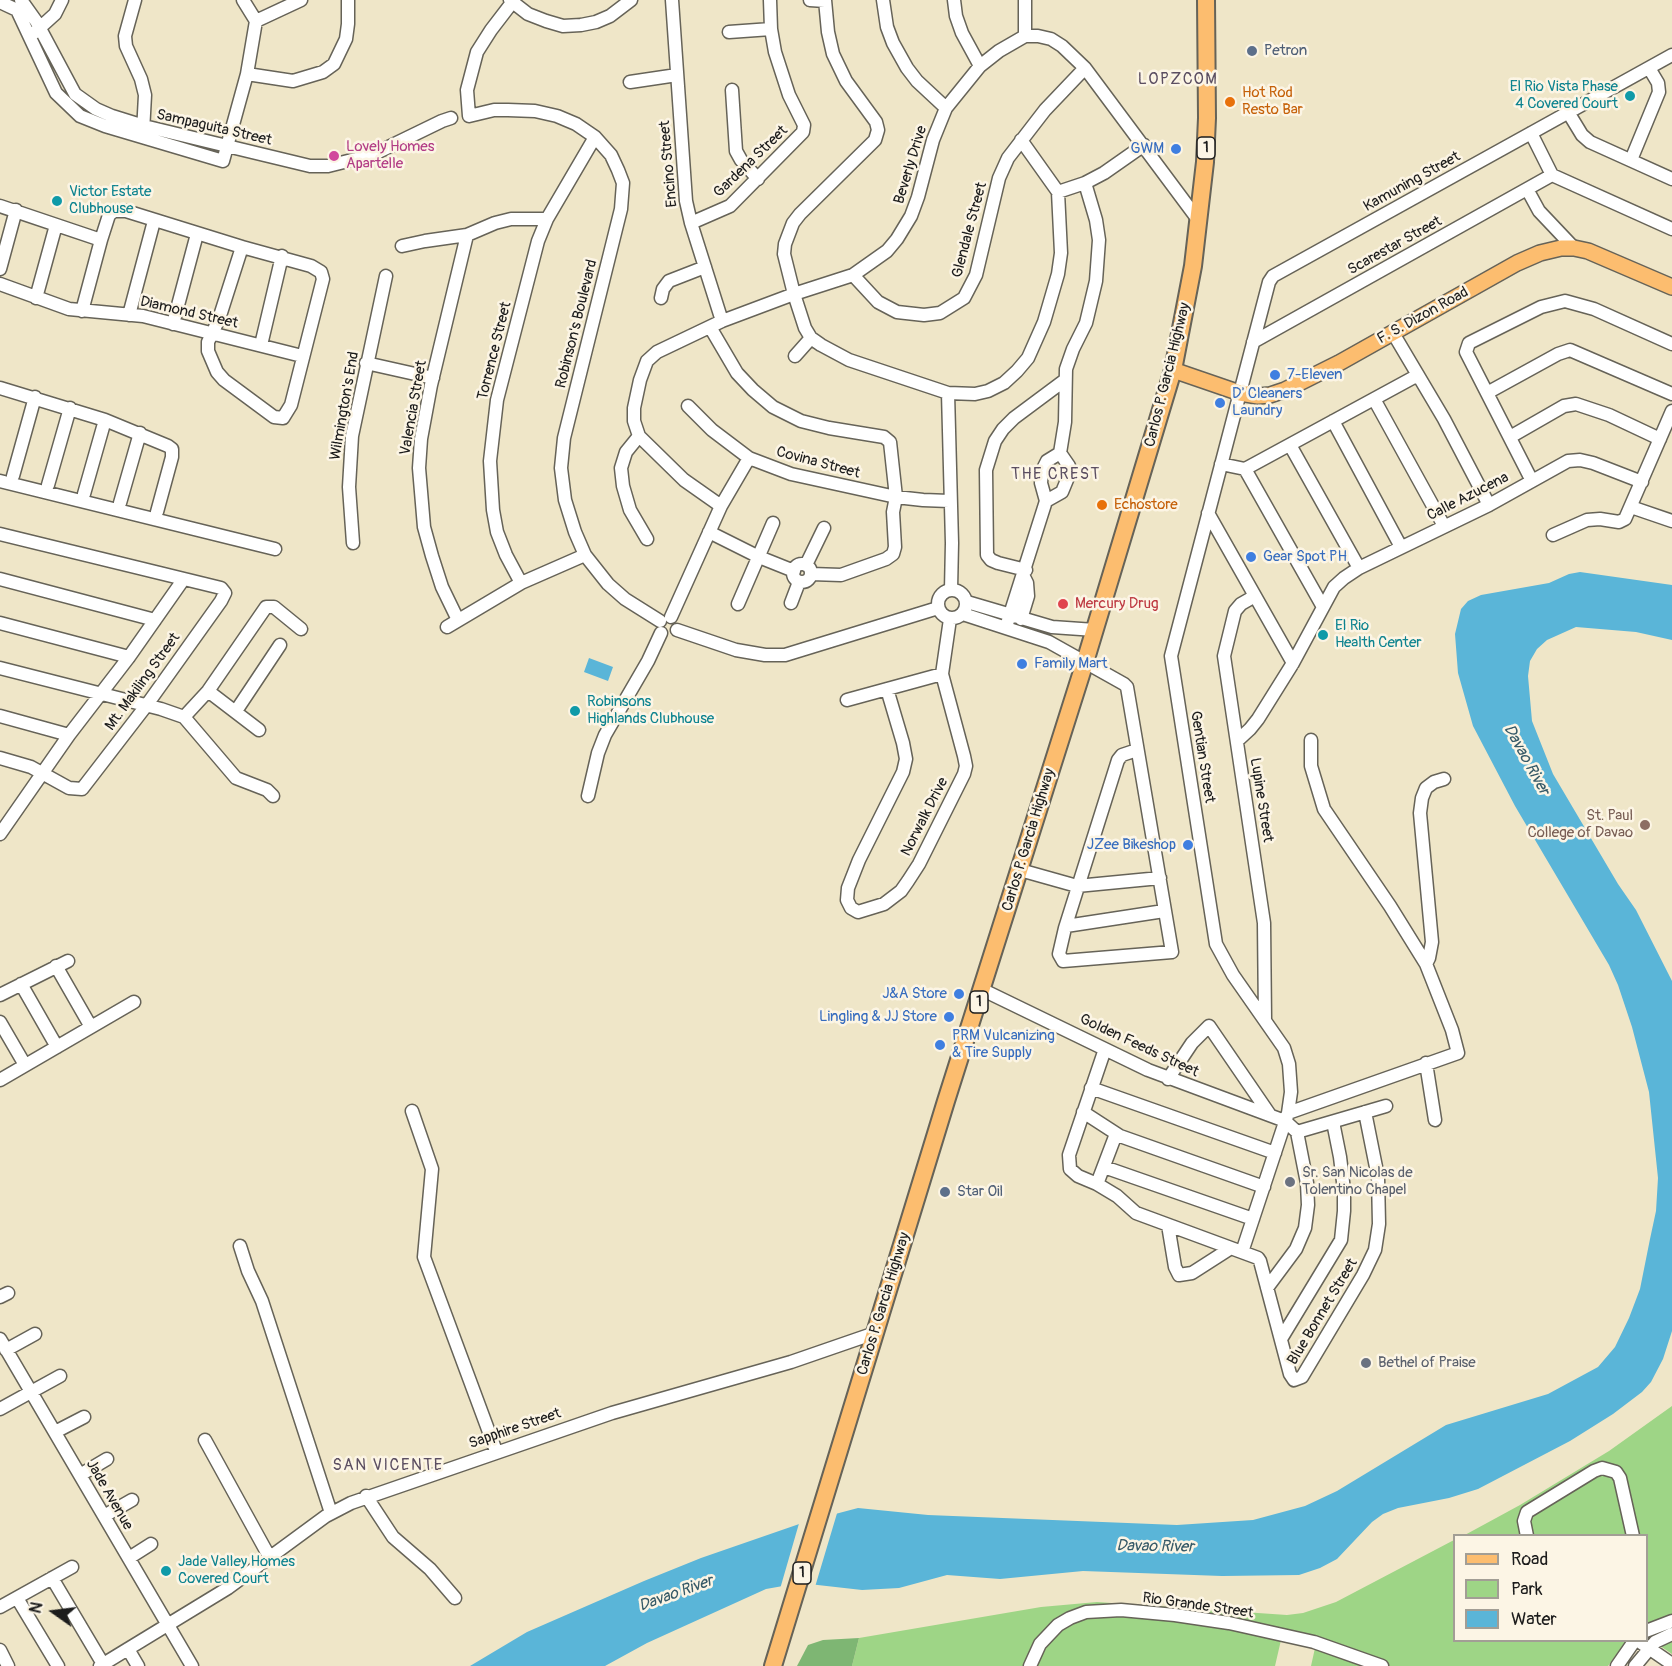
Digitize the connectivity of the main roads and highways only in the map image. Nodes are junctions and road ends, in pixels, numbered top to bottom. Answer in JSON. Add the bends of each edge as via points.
{"nodes":[{"id":1,"x":1206,"y":0,"type":"edge"},
{"id":2,"x":1672,"y":287,"type":"edge"},
{"id":3,"x":1173,"y":370,"type":"junction"},
{"id":4,"x":773,"y":1666,"type":"edge"}],
"edges":[{"from":1,"to":3,"type":"highway","name":"Carlos P. Garcia Highway","number":"1","via":[[1207,118],[1199,221]]},
{"from":2,"to":3,"type":"main road","name":"F. S. Dizon Road","via":[[1574,248],[1551,250],[1517,263],[1393,333],[1270,395],[1240,393]]},
{"from":3,"to":4,"type":"highway","name":"Carlos P. Garcia Highway","number":"1"}]}
